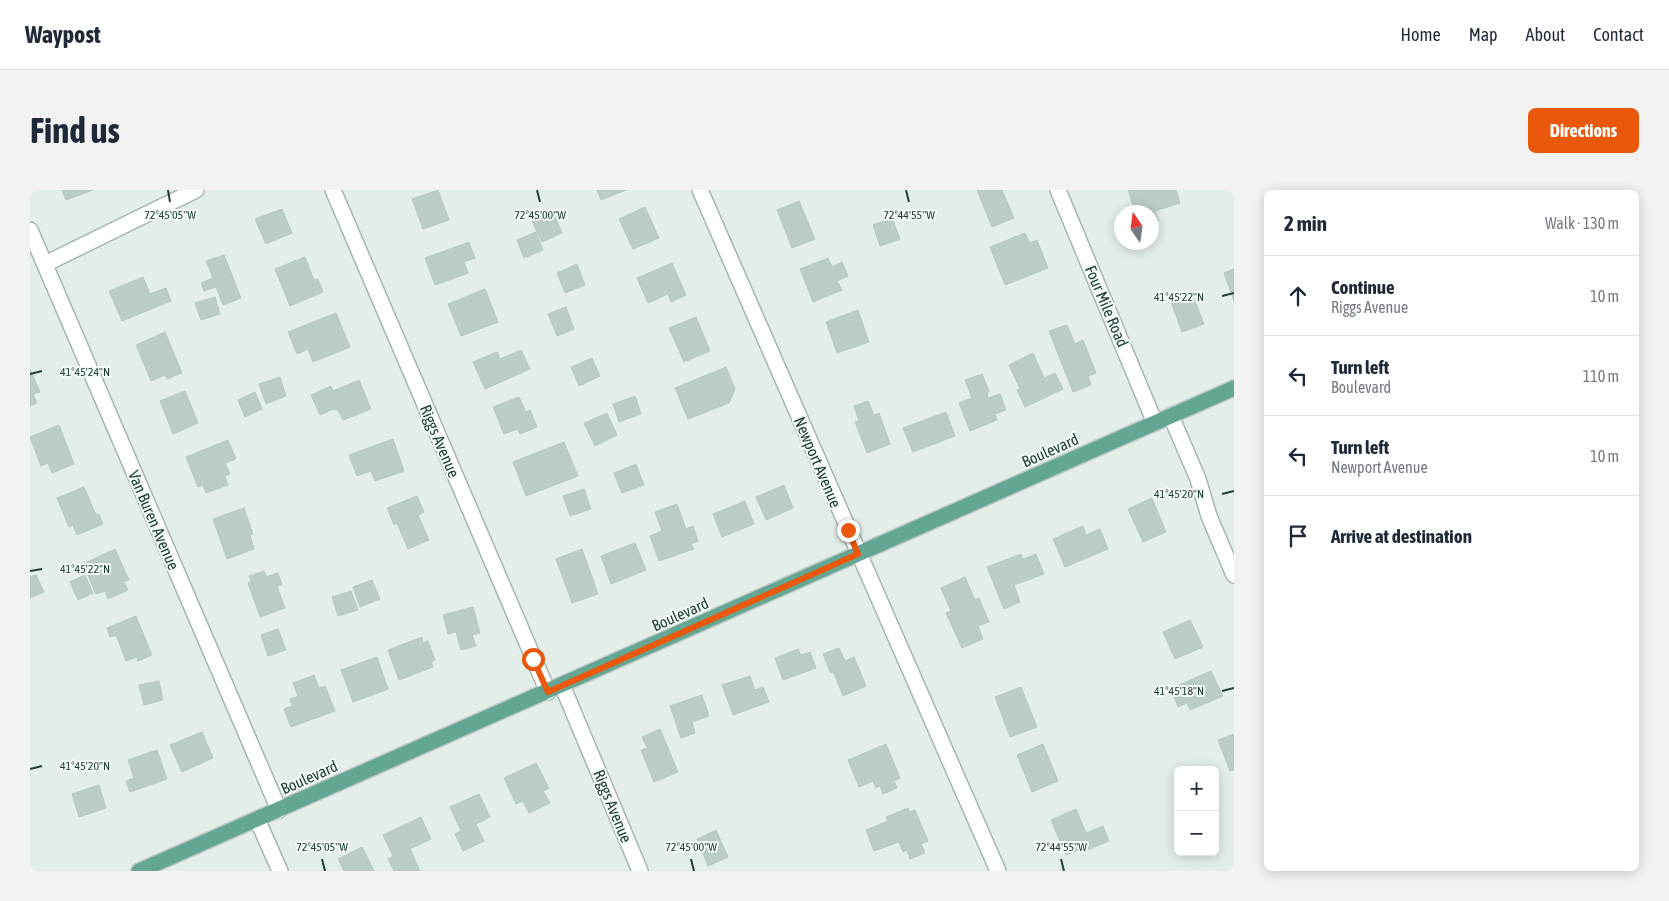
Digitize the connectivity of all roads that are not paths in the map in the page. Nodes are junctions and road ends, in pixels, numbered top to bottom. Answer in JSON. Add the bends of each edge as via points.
{"nodes":[{"id":1,"x":196,"y":190,"type":"edge"},
{"id":2,"x":334,"y":190,"type":"edge"},
{"id":3,"x":700,"y":190,"type":"edge"},
{"id":4,"x":1058,"y":190,"type":"edge"},
{"id":5,"x":30,"y":230,"type":"edge"},
{"id":6,"x":45,"y":264,"type":"junction"},
{"id":7,"x":1234,"y":388,"type":"edge"},
{"id":8,"x":1171,"y":416,"type":"junction"},
{"id":9,"x":1155,"y":423,"type":"junction"},
{"id":10,"x":858,"y":554,"type":"junction"},
{"id":11,"x":1234,"y":575,"type":"edge"},
{"id":12,"x":562,"y":685,"type":"junction"},
{"id":13,"x":548,"y":692,"type":"junction"},
{"id":14,"x":279,"y":810,"type":"junction"},
{"id":15,"x":257,"y":819,"type":"junction"},
{"id":16,"x":139,"y":871,"type":"edge"},
{"id":17,"x":280,"y":871,"type":"edge"},
{"id":18,"x":640,"y":871,"type":"edge"},
{"id":19,"x":998,"y":871,"type":"edge"}],
"edges":[{"from":1,"to":6,"type":"street"},
{"from":2,"to":13,"type":"street","name":"Riggs Avenue"},
{"from":3,"to":10,"type":"street","name":"Newport Avenue"},
{"from":4,"to":9,"type":"street","name":"Four Mile Road"},
{"from":5,"to":6,"type":"street","name":"Van Buren Avenue"},
{"from":6,"to":14,"type":"street","name":"Van Buren Avenue"},
{"from":7,"to":8,"type":"main road","name":"Boulevard"},
{"from":8,"to":9,"type":"main road","name":"Boulevard"},
{"from":8,"to":11,"type":"street"},
{"from":9,"to":10,"type":"main road","name":"Boulevard"},
{"from":10,"to":12,"type":"main road","name":"Boulevard"},
{"from":10,"to":19,"type":"street","name":"Newport Avenue"},
{"from":12,"to":13,"type":"main road","name":"Boulevard"},
{"from":12,"to":18,"type":"street","name":"Riggs Avenue"},
{"from":13,"to":14,"type":"main road","name":"Boulevard"},
{"from":14,"to":15,"type":"main road","name":"Boulevard"},
{"from":15,"to":16,"type":"main road","name":"Boulevard"},
{"from":15,"to":17,"type":"street"}]}
